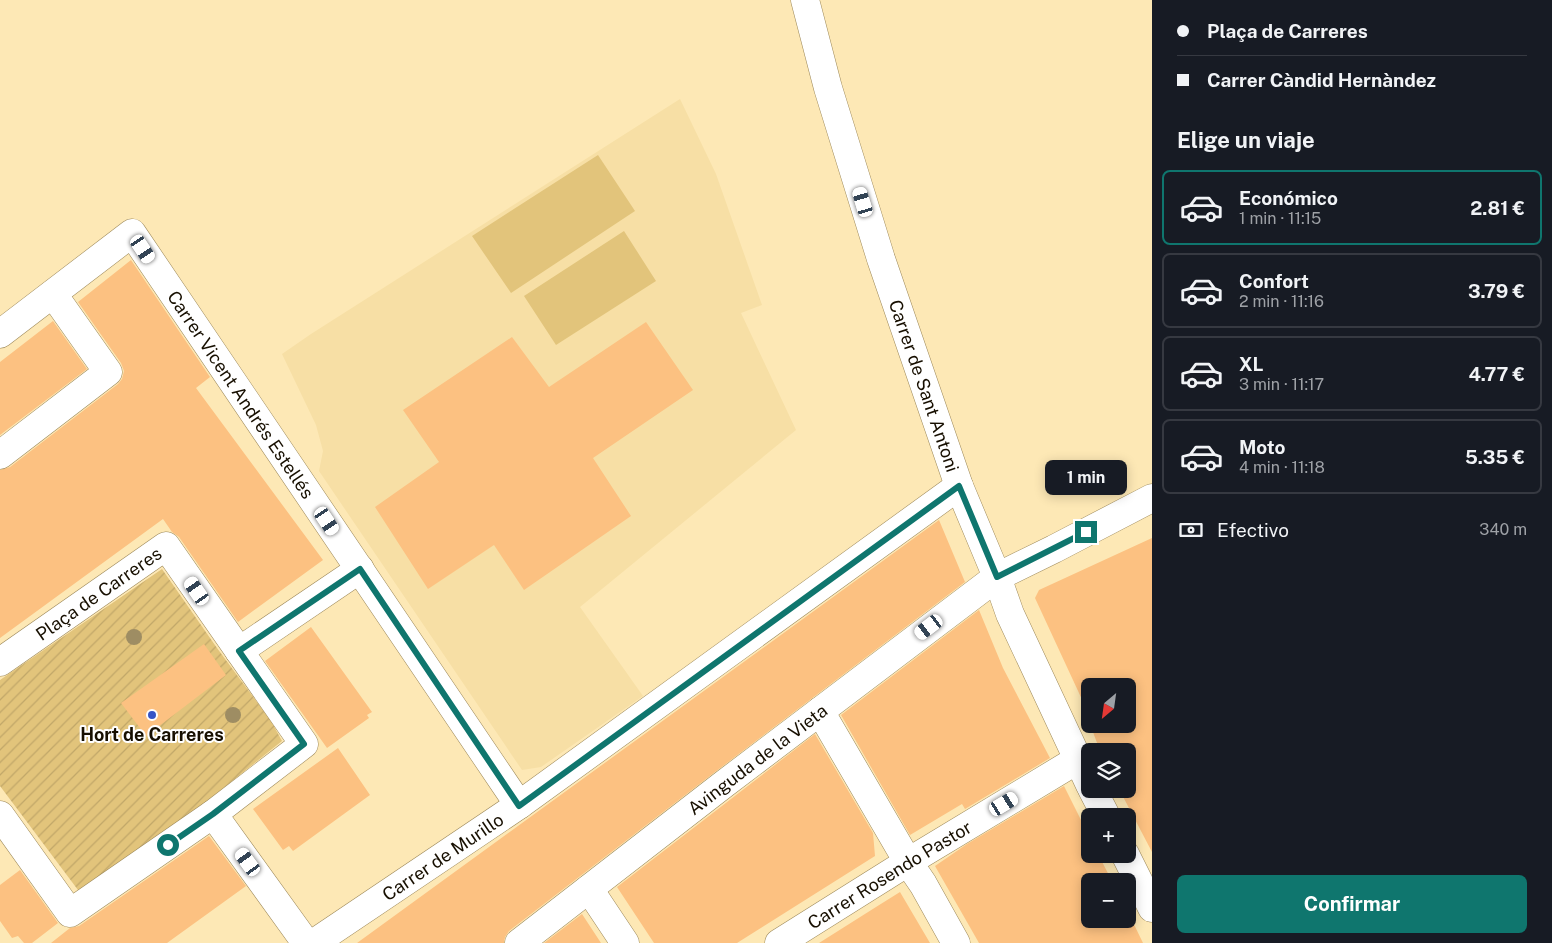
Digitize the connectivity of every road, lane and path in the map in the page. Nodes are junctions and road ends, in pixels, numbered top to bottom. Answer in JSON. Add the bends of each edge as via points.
{"nodes":[{"id":1,"x":805,"y":0,"type":"edge"},
{"id":2,"x":52,"y":294,"type":"junction"},
{"id":3,"x":0,"y":334,"type":"edge"},
{"id":4,"x":0,"y":455,"type":"edge"},
{"id":5,"x":959,"y":486,"type":"junction"},
{"id":6,"x":1152,"y":498,"type":"edge"},
{"id":7,"x":360,"y":569,"type":"junction"},
{"id":8,"x":997,"y":577,"type":"junction"},
{"id":9,"x":239,"y":651,"type":"junction"},
{"id":10,"x":0,"y":662,"type":"edge"},
{"id":11,"x":820,"y":710,"type":"junction"},
{"id":12,"x":1077,"y":760,"type":"junction"},
{"id":13,"x":1081,"y":768,"type":"edge"},
{"id":14,"x":519,"y":806,"type":"junction"},
{"id":15,"x":213,"y":814,"type":"junction"},
{"id":16,"x":4,"y":827,"type":"edge"},
{"id":17,"x":908,"y":862,"type":"junction"},
{"id":18,"x":1130,"y":863,"type":"edge"},
{"id":19,"x":589,"y":889,"type":"junction"},
{"id":20,"x":1152,"y":908,"type":"edge"},
{"id":21,"x":306,"y":943,"type":"edge"},
{"id":22,"x":314,"y":943,"type":"edge"},
{"id":23,"x":519,"y":943,"type":"edge"},
{"id":24,"x":625,"y":943,"type":"edge"},
{"id":25,"x":779,"y":943,"type":"edge"},
{"id":26,"x":956,"y":943,"type":"edge"}],
"edges":[{"from":1,"to":5,"type":"street","name":"Carrer de Sant Antoni","via":[[828,88],[881,259]]},
{"from":2,"to":3,"type":"street"},
{"from":2,"to":4,"type":"street","via":[[108,372]]},
{"from":2,"to":7,"type":"street","name":"Carrer Vicent Andrés Estellés","via":[[132,233]]},
{"from":5,"to":8,"type":"street","name":"Carrer de Sant Antoni"},
{"from":5,"to":14,"type":"street","name":"Carrer de Murillo"},
{"from":6,"to":8,"type":"street","name":"Avinguda de la Vieta"},
{"from":7,"to":9,"type":"street"},
{"from":7,"to":14,"type":"street","name":"Carrer Vicent Andrés Estellés"},
{"from":8,"to":11,"type":"street","name":"Avinguda de la Vieta"},
{"from":8,"to":12,"type":"street","name":"Carrer de Sant Antoni","via":[[1010,614]]},
{"from":9,"to":10,"type":"street","name":"Plaça de Carreres","via":[[166,546]]},
{"from":9,"to":15,"type":"street","name":"Plaça de Carreres","via":[[304,744]]},
{"from":11,"to":17,"type":"street"},
{"from":11,"to":19,"type":"street","name":"Avinguda de la Vieta"},
{"from":12,"to":13,"type":"street","name":"Carrer de Sant Antoni"},
{"from":12,"to":17,"type":"street","name":"Carrer Rosendo Pastor"},
{"from":14,"to":22,"type":"street","name":"Carrer de Murillo"},
{"from":15,"to":16,"type":"street","name":"Plaça de Carreres","via":[[70,913]]},
{"from":15,"to":21,"type":"street"},
{"from":17,"to":25,"type":"street","name":"Carrer Rosendo Pastor"},
{"from":17,"to":26,"type":"street"},
{"from":18,"to":20,"type":"street"},
{"from":19,"to":23,"type":"street","name":"Avinguda de la Vieta"},
{"from":19,"to":24,"type":"street"}]}
